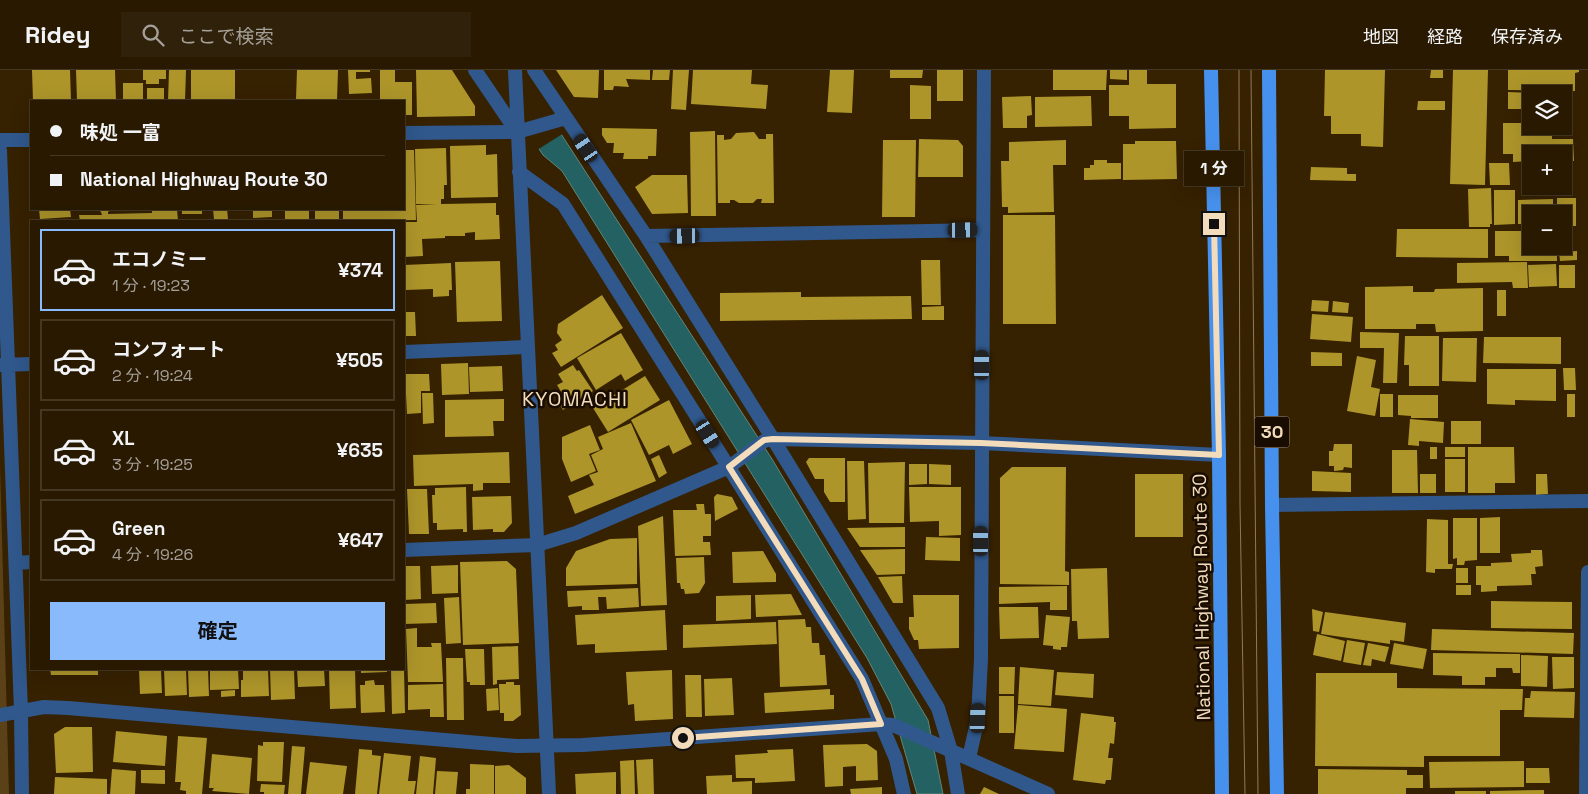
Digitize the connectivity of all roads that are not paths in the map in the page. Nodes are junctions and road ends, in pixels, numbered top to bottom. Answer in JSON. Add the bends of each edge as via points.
{"nodes":[{"id":1,"x":475,"y":70,"type":"edge"},
{"id":2,"x":515,"y":70,"type":"edge"},
{"id":3,"x":534,"y":70,"type":"edge"},
{"id":4,"x":984,"y":70,"type":"edge"},
{"id":5,"x":1211,"y":70,"type":"edge"},
{"id":6,"x":1269,"y":70,"type":"edge"},
{"id":7,"x":566,"y":118,"type":"junction"},
{"id":8,"x":521,"y":130,"type":"junction"},
{"id":9,"x":405,"y":134,"type":"edge"},
{"id":10,"x":0,"y":140,"type":"edge"},
{"id":11,"x":30,"y":140,"type":"edge"},
{"id":12,"x":0,"y":150,"type":"edge"},
{"id":13,"x":519,"y":172,"type":"junction"},
{"id":14,"x":983,"y":230,"type":"junction"},
{"id":15,"x":646,"y":236,"type":"junction"},
{"id":16,"x":528,"y":347,"type":"junction"},
{"id":17,"x":405,"y":352,"type":"edge"},
{"id":18,"x":30,"y":364,"type":"edge"},
{"id":19,"x":4,"y":365,"type":"edge"},
{"id":20,"x":769,"y":440,"type":"junction"},
{"id":21,"x":981,"y":443,"type":"junction"},
{"id":22,"x":1219,"y":455,"type":"junction"},
{"id":23,"x":734,"y":464,"type":"junction"},
{"id":24,"x":1588,"y":501,"type":"edge"},
{"id":25,"x":1272,"y":505,"type":"junction"},
{"id":26,"x":537,"y":545,"type":"junction"},
{"id":27,"x":405,"y":550,"type":"edge"},
{"id":28,"x":16,"y":562,"type":"junction"},
{"id":29,"x":30,"y":562,"type":"edge"},
{"id":30,"x":1588,"y":572,"type":"edge"},
{"id":31,"x":21,"y":711,"type":"junction"},
{"id":32,"x":0,"y":715,"type":"edge"},
{"id":33,"x":887,"y":724,"type":"junction"},
{"id":34,"x":546,"y":746,"type":"junction"},
{"id":35,"x":951,"y":751,"type":"junction"},
{"id":36,"x":969,"y":758,"type":"junction"},
{"id":37,"x":22,"y":794,"type":"edge"},
{"id":38,"x":549,"y":794,"type":"edge"},
{"id":39,"x":904,"y":794,"type":"edge"},
{"id":40,"x":958,"y":794,"type":"edge"},
{"id":41,"x":1048,"y":794,"type":"edge"},
{"id":42,"x":1222,"y":794,"type":"edge"},
{"id":43,"x":1277,"y":794,"type":"edge"},
{"id":44,"x":1586,"y":794,"type":"edge"}],
"edges":[{"from":1,"to":8,"type":"street"},
{"from":2,"to":8,"type":"street","via":[[516,113]]},
{"from":3,"to":7,"type":"street"},
{"from":4,"to":14,"type":"street"},
{"from":5,"to":22,"type":"highway","name":"National Highway Route 30"},
{"from":6,"to":25,"type":"highway","number":"30"},
{"from":7,"to":8,"type":"street"},
{"from":7,"to":15,"type":"street"},
{"from":8,"to":9,"type":"street"},
{"from":8,"to":13,"type":"street"},
{"from":10,"to":11,"type":"street"},
{"from":12,"to":19,"type":"street"},
{"from":13,"to":16,"type":"street"},
{"from":13,"to":23,"type":"street","via":[[563,204]]},
{"from":14,"to":15,"type":"street"},
{"from":14,"to":21,"type":"street"},
{"from":15,"to":20,"type":"street"},
{"from":16,"to":17,"type":"street"},
{"from":16,"to":26,"type":"street"},
{"from":18,"to":19,"type":"street"},
{"from":19,"to":28,"type":"street"},
{"from":20,"to":21,"type":"street"},
{"from":20,"to":23,"type":"street"},
{"from":20,"to":35,"type":"street","via":[[938,708]]},
{"from":21,"to":22,"type":"street"},
{"from":21,"to":36,"type":"street","via":[[978,718]]},
{"from":22,"to":42,"type":"highway","name":"National Highway Route 30"},
{"from":23,"to":26,"type":"street","via":[[576,533]]},
{"from":23,"to":33,"type":"street"},
{"from":24,"to":25,"type":"street"},
{"from":25,"to":43,"type":"highway","number":"30"},
{"from":26,"to":27,"type":"street"},
{"from":26,"to":34,"type":"street"},
{"from":28,"to":29,"type":"street"},
{"from":28,"to":31,"type":"street"},
{"from":30,"to":44,"type":"street"},
{"from":31,"to":32,"type":"street"},
{"from":31,"to":34,"type":"street","via":[[44,707],[68,708]]},
{"from":31,"to":37,"type":"street"},
{"from":33,"to":34,"type":"street"},
{"from":33,"to":35,"type":"street"},
{"from":33,"to":39,"type":"street"},
{"from":34,"to":38,"type":"street"},
{"from":35,"to":36,"type":"street"},
{"from":35,"to":40,"type":"street"},
{"from":36,"to":41,"type":"street"}]}
